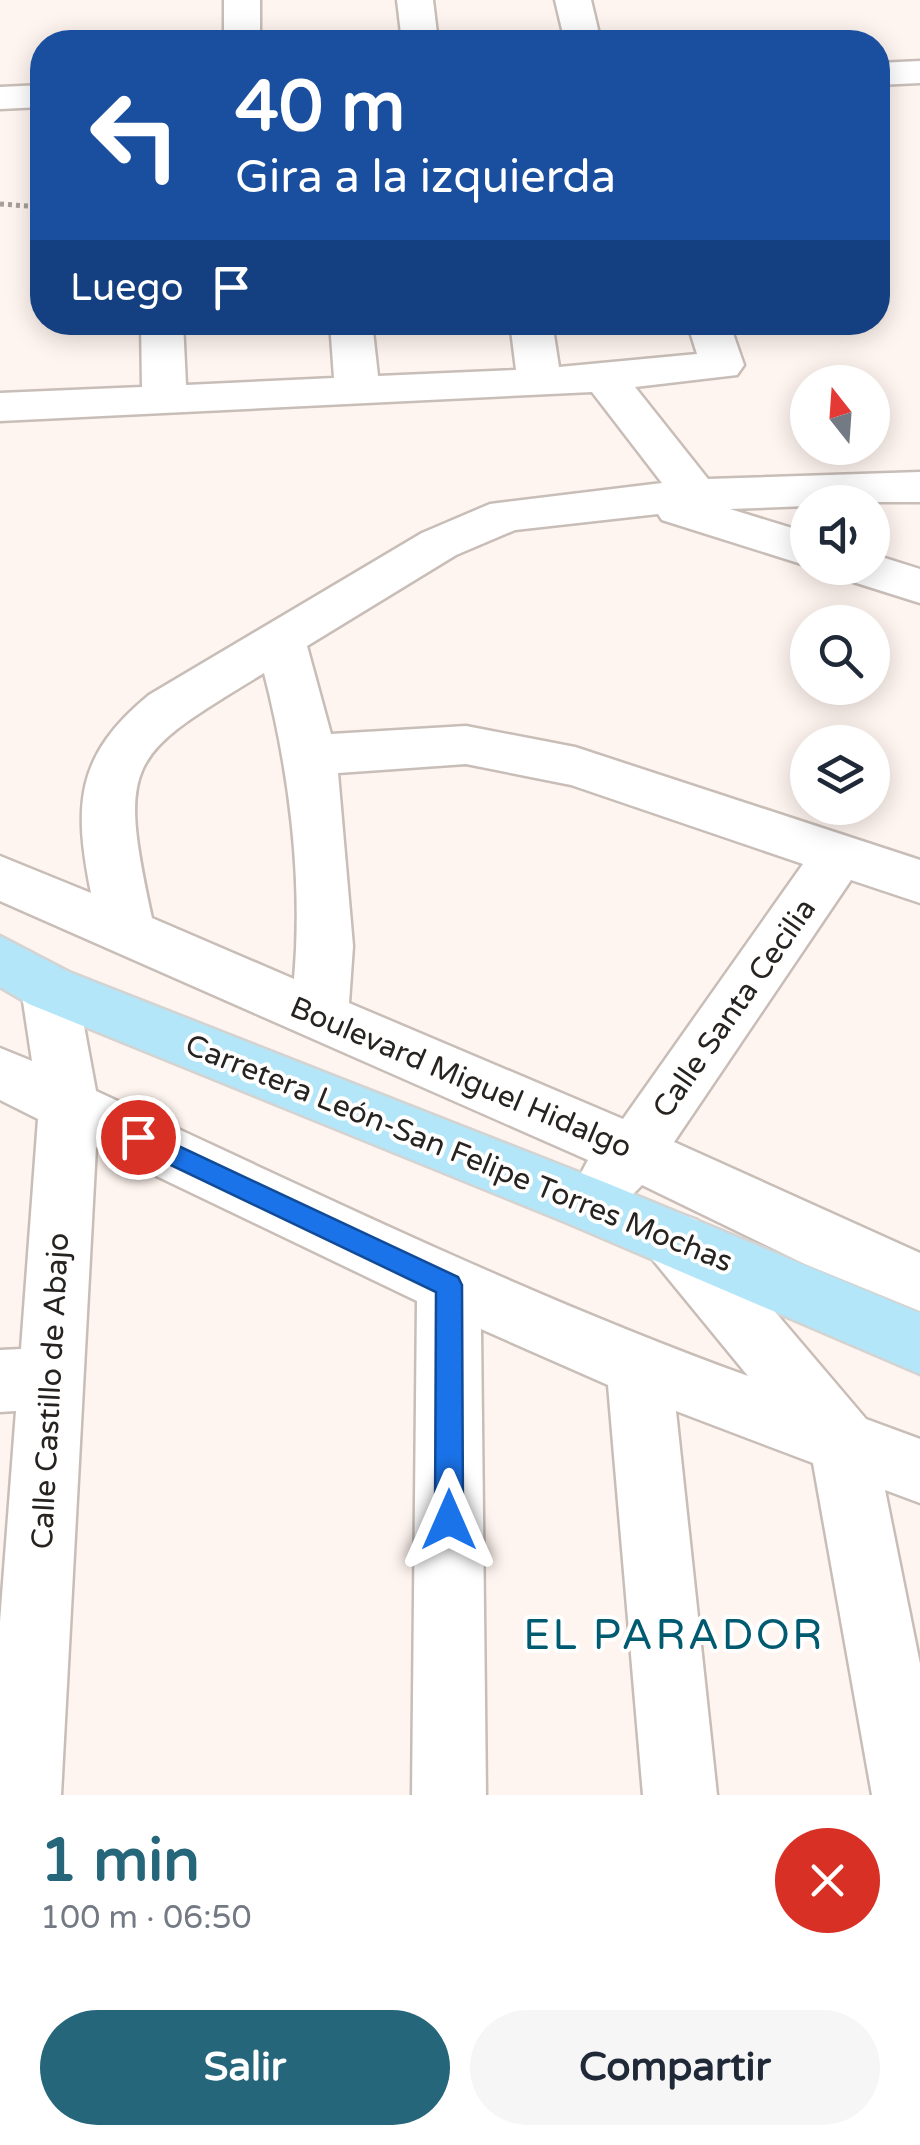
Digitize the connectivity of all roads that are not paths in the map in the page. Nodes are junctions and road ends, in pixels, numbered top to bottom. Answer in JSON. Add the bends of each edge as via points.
{"nodes":[{"id":1,"x":242,"y":0,"type":"edge"},
{"id":2,"x":415,"y":0,"type":"edge"},
{"id":3,"x":573,"y":0,"type":"edge"},
{"id":4,"x":242,"y":30,"type":"edge"},
{"id":5,"x":419,"y":30,"type":"edge"},
{"id":6,"x":580,"y":30,"type":"edge"},
{"id":7,"x":920,"y":72,"type":"edge"},
{"id":8,"x":890,"y":73,"type":"edge"},
{"id":9,"x":30,"y":97,"type":"edge"},
{"id":10,"x":0,"y":98,"type":"edge"},
{"id":11,"x":162,"y":335,"type":"edge"},
{"id":12,"x":352,"y":335,"type":"edge"},
{"id":13,"x":534,"y":335,"type":"edge"},
{"id":14,"x":712,"y":335,"type":"edge"},
{"id":15,"x":604,"y":378,"type":"junction"},
{"id":16,"x":540,"y":383,"type":"junction"},
{"id":17,"x":357,"y":390,"type":"junction"},
{"id":18,"x":164,"y":401,"type":"junction"},
{"id":19,"x":0,"y":407,"type":"edge"},
{"id":20,"x":920,"y":487,"type":"edge"},
{"id":21,"x":674,"y":498,"type":"junction"},
{"id":22,"x":790,"y":543,"type":"edge"},
{"id":23,"x":890,"y":576,"type":"edge"},
{"id":24,"x":920,"y":586,"type":"edge"},
{"id":25,"x":281,"y":641,"type":"junction"},
{"id":26,"x":311,"y":754,"type":"junction"},
{"id":27,"x":838,"y":856,"type":"junction"},
{"id":28,"x":0,"y":876,"type":"edge"},
{"id":29,"x":920,"y":882,"type":"edge"},
{"id":30,"x":126,"y":929,"type":"junction"},
{"id":31,"x":25,"y":973,"type":"edge"},
{"id":32,"x":319,"y":1017,"type":"junction"},
{"id":33,"x":0,"y":1073,"type":"edge"},
{"id":34,"x":69,"y":1104,"type":"junction"},
{"id":35,"x":634,"y":1152,"type":"junction"},
{"id":36,"x":587,"y":1203,"type":"junction"},
{"id":37,"x":675,"y":1240,"type":"junction"},
{"id":38,"x":920,"y":1282,"type":"edge"},
{"id":39,"x":449,"y":1285,"type":"junction"},
{"id":40,"x":920,"y":1344,"type":"edge"},
{"id":41,"x":640,"y":1367,"type":"junction"},
{"id":42,"x":26,"y":1380,"type":"edge"},
{"id":43,"x":842,"y":1440,"type":"junction"},
{"id":44,"x":920,"y":1471,"type":"edge"},
{"id":45,"x":16,"y":1685,"type":"edge"},
{"id":46,"x":24,"y":1795,"type":"edge"},
{"id":47,"x":449,"y":1795,"type":"edge"},
{"id":48,"x":680,"y":1795,"type":"edge"},
{"id":49,"x":909,"y":1795,"type":"edge"}],
"edges":[{"from":1,"to":4,"type":"street"},
{"from":2,"to":5,"type":"street"},
{"from":3,"to":6,"type":"street"},
{"from":7,"to":8,"type":"street"},
{"from":9,"to":10,"type":"street"},
{"from":11,"to":18,"type":"street"},
{"from":12,"to":17,"type":"street"},
{"from":13,"to":16,"type":"street"},
{"from":14,"to":15,"type":"street","via":[[722,364]]},
{"from":15,"to":16,"type":"street"},
{"from":15,"to":21,"type":"street"},
{"from":16,"to":17,"type":"street"},
{"from":17,"to":18,"type":"street"},
{"from":18,"to":19,"type":"street"},
{"from":20,"to":21,"type":"street"},
{"from":21,"to":22,"type":"street"},
{"from":21,"to":25,"type":"street","via":[[547,509],[477,526]]},
{"from":23,"to":24,"type":"street"},
{"from":25,"to":26,"type":"street"},
{"from":25,"to":30,"type":"street","via":[[167,708],[120,751],[106,798]]},
{"from":26,"to":27,"type":"street","via":[[466,745],[513,753],[575,766]]},
{"from":26,"to":32,"type":"street","via":[[325,946]]},
{"from":27,"to":29,"type":"street"},
{"from":27,"to":35,"type":"street","name":"Calle Santa Cecilia"},
{"from":28,"to":30,"type":"street","name":"Boulevard Miguel Hidalgo"},
{"from":30,"to":32,"type":"street","name":"Boulevard Miguel Hidalgo"},
{"from":31,"to":34,"type":"street","name":"Calle Castillo de Abajo"},
{"from":31,"to":36,"type":"main road","name":"Carretera León-San Felipe Torres Mochas"},
{"from":32,"to":35,"type":"street","name":"Boulevard Miguel Hidalgo"},
{"from":33,"to":34,"type":"street"},
{"from":34,"to":39,"type":"street"},
{"from":34,"to":42,"type":"street","name":"Calle Castillo de Abajo"},
{"from":35,"to":36,"type":"street","name":"Calle Santa Cecilia"},
{"from":35,"to":38,"type":"street","name":"Boulevard Miguel Hidalgo"},
{"from":36,"to":37,"type":"main road","name":"Carretera León-San Felipe Torres Mochas"},
{"from":37,"to":40,"type":"main road","name":"Carretera León-San Felipe Torres Mochas"},
{"from":37,"to":43,"type":"street"},
{"from":39,"to":41,"type":"street"},
{"from":39,"to":47,"type":"street"},
{"from":41,"to":43,"type":"street"},
{"from":41,"to":48,"type":"street"},
{"from":42,"to":45,"type":"street","name":"Calle Castillo de Abajo"},
{"from":43,"to":44,"type":"street"},
{"from":43,"to":49,"type":"street"},
{"from":45,"to":46,"type":"street","name":"Calle Castillo de Abajo"}]}
